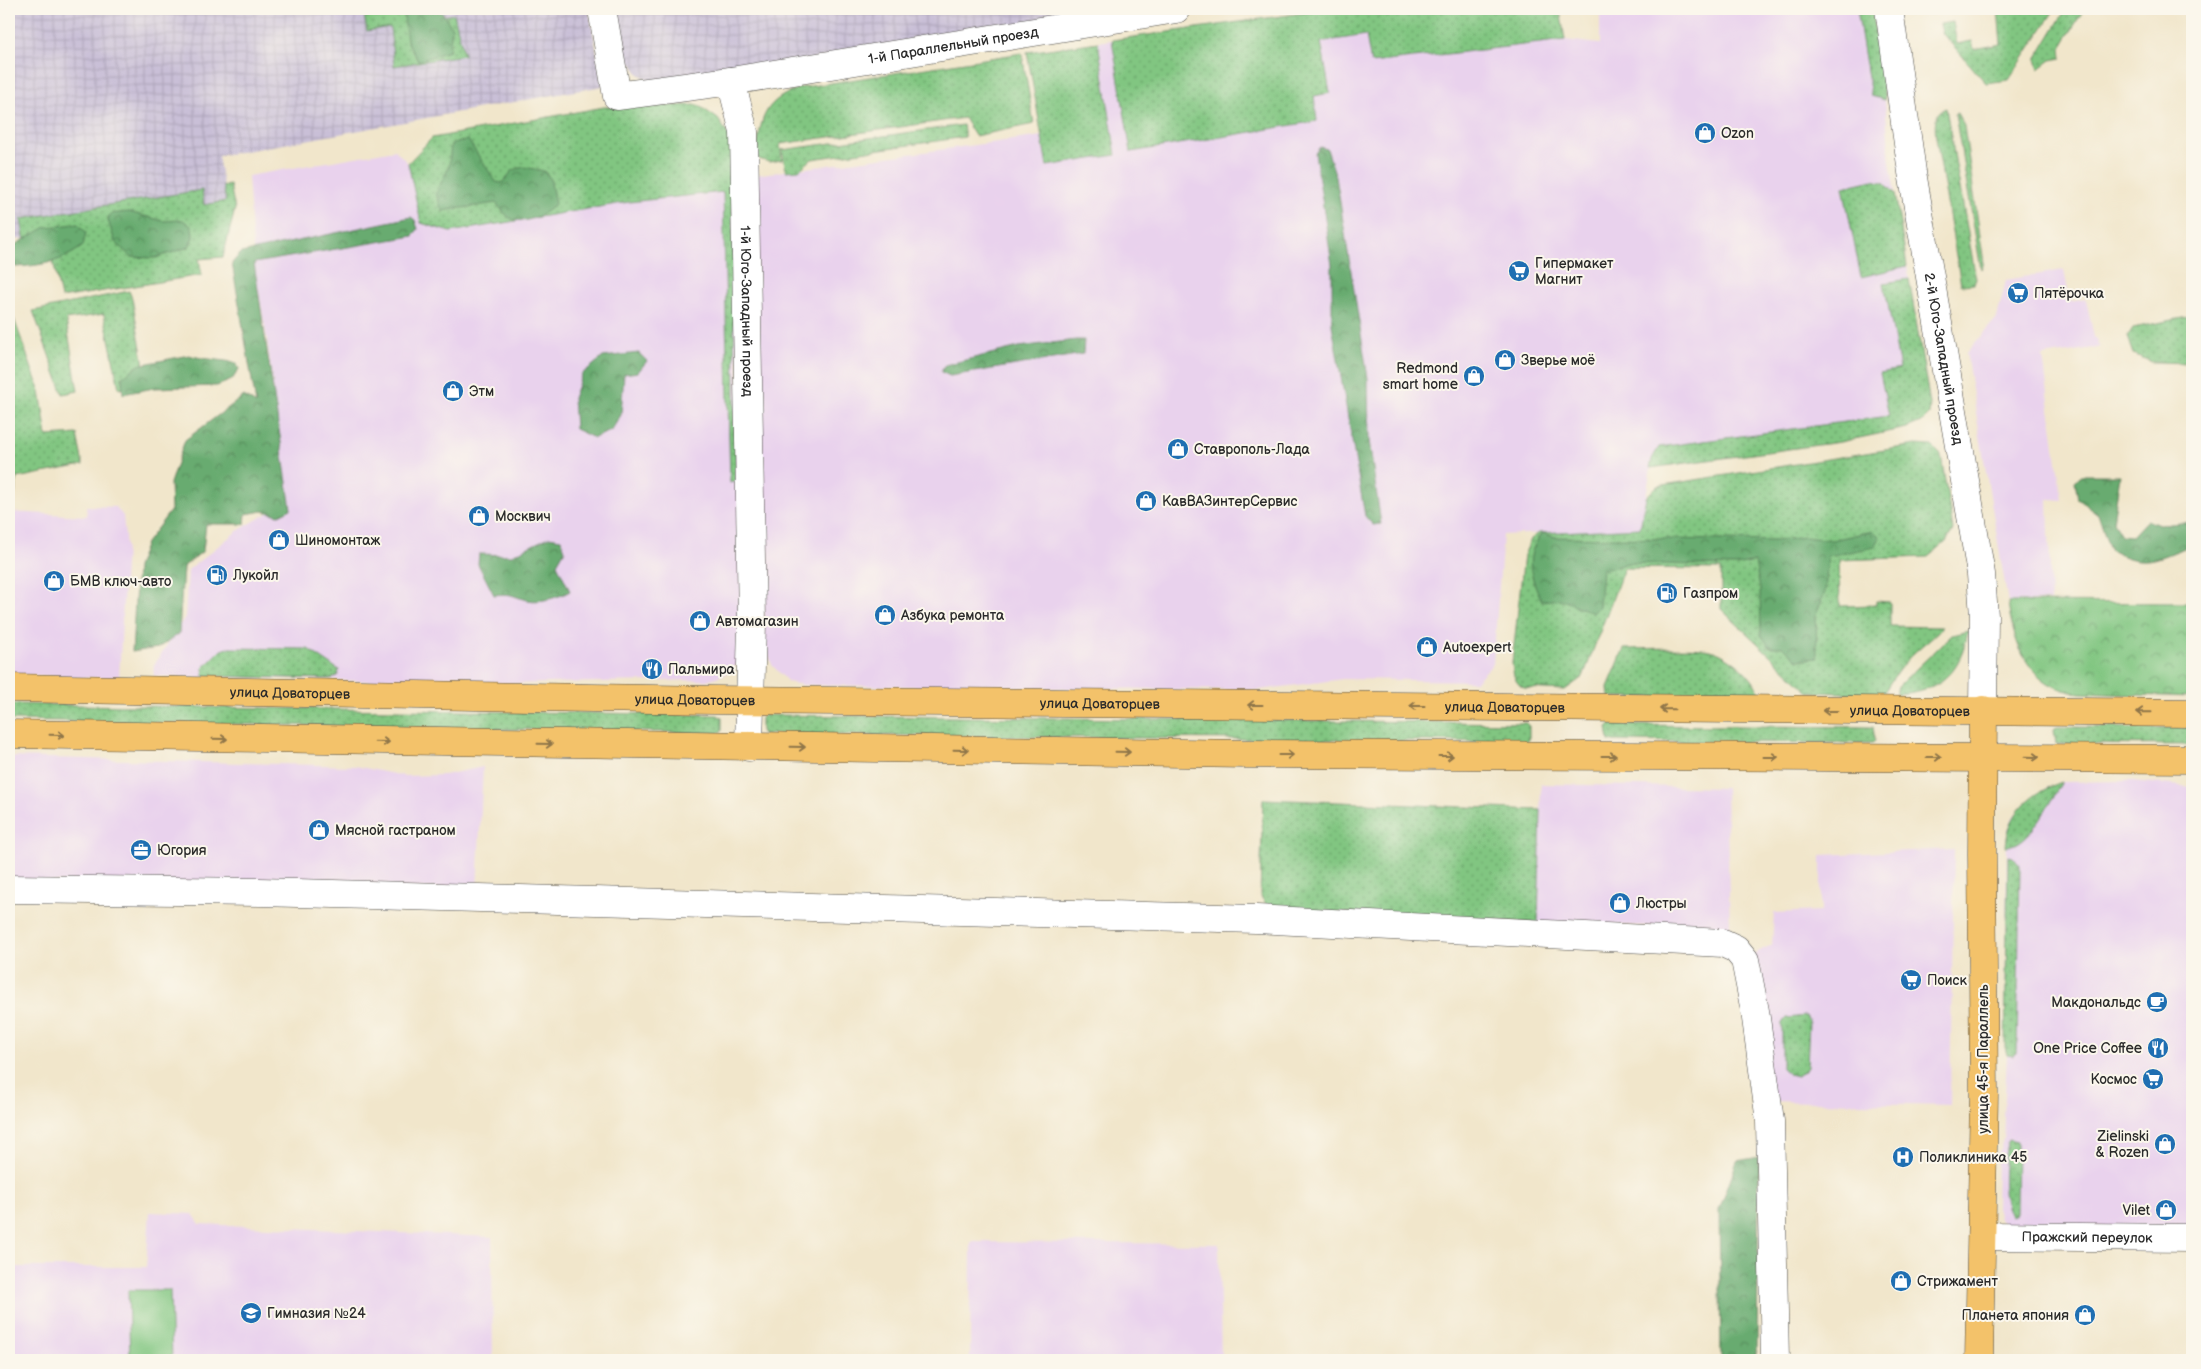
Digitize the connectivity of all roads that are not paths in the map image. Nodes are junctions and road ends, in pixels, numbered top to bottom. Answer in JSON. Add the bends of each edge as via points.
{"nodes":[{"id":1,"x":602,"y":9,"type":"edge"},
{"id":2,"x":1176,"y":9,"type":"edge"},
{"id":3,"x":1889,"y":9,"type":"edge"},
{"id":4,"x":731,"y":82,"type":"junction"},
{"id":5,"x":9,"y":688,"type":"edge"},
{"id":6,"x":751,"y":700,"type":"junction"},
{"id":7,"x":1984,"y":710,"type":"junction"},
{"id":8,"x":2192,"y":713,"type":"edge"},
{"id":9,"x":9,"y":734,"type":"edge"},
{"id":10,"x":749,"y":747,"type":"junction"},
{"id":11,"x":1983,"y":757,"type":"junction"},
{"id":12,"x":2192,"y":760,"type":"edge"},
{"id":13,"x":9,"y":889,"type":"edge"},
{"id":14,"x":1982,"y":1236,"type":"junction"},
{"id":15,"x":2192,"y":1238,"type":"edge"},
{"id":16,"x":1775,"y":1360,"type":"edge"},
{"id":17,"x":1979,"y":1360,"type":"edge"}],
"edges":[{"from":1,"to":4,"type":"street","via":[[616,96]]},
{"from":2,"to":4,"type":"street","name":"1-й Параллельный проезд"},
{"from":3,"to":7,"type":"street","name":"2-й Юго-Западный проезд","via":[[1912,172],[1981,574]]},
{"from":4,"to":6,"type":"street","name":"1-й Юго-Западный проезд","via":[[744,132],[746,183]]},
{"from":5,"to":6,"type":"main road","name":"улица Доваторцев"},
{"from":7,"to":6,"type":"main road","name":"улица Доваторцев","one_way":true},
{"from":6,"to":10,"type":"street","name":"1-й Юго-Западный проезд"},
{"from":8,"to":7,"type":"main road","name":"улица Доваторцев","one_way":true},
{"from":7,"to":11,"type":"main road","name":"улица 45-я Параллель"},
{"from":9,"to":10,"type":"main road","one_way":true},
{"from":10,"to":11,"type":"main road","one_way":true,"via":[[1245,754]]},
{"from":11,"to":12,"type":"main road","one_way":true},
{"from":11,"to":14,"type":"main road","name":"улица 45-я Параллель"},
{"from":13,"to":16,"type":"street","via":[[260,892],[1256,919],[1723,943],[1736,949],[1745,960],[1770,1121]]},
{"from":14,"to":15,"type":"street","name":"Пражский переулок"},
{"from":14,"to":17,"type":"main road","name":"улица 45-я Параллель"}]}
